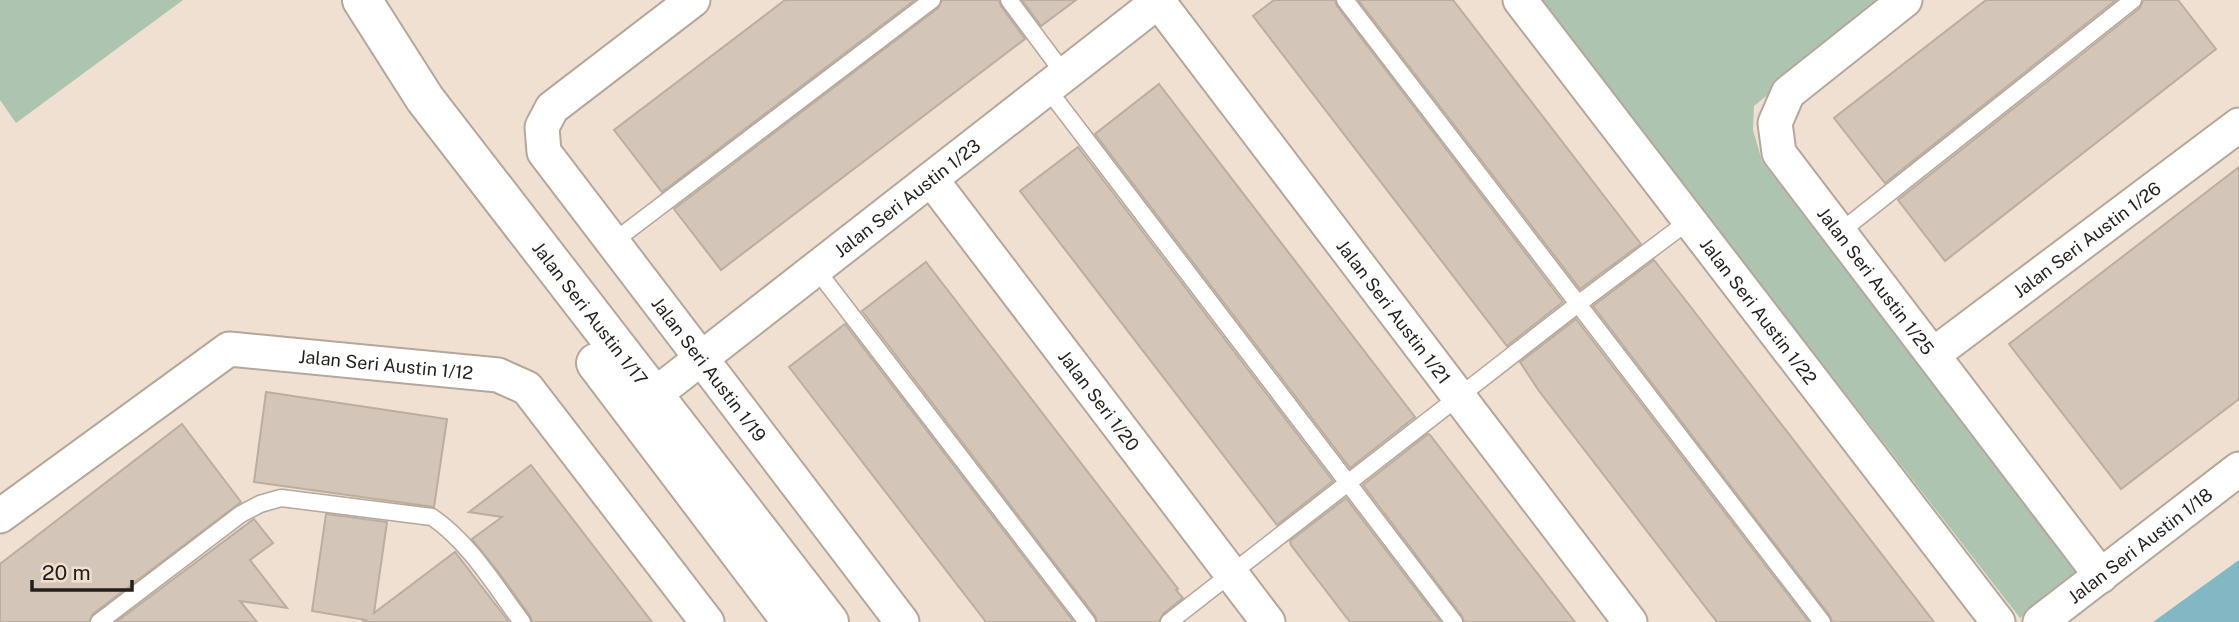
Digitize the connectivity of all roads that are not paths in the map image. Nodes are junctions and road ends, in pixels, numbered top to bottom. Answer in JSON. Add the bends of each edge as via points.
{"nodes":[{"id":1,"x":337,"y":0,"type":"edge"},
{"id":2,"x":362,"y":0,"type":"edge"},
{"id":3,"x":693,"y":0,"type":"edge"},
{"id":4,"x":932,"y":0,"type":"edge"},
{"id":5,"x":1009,"y":0,"type":"edge"},
{"id":6,"x":1345,"y":0,"type":"edge"},
{"id":7,"x":1520,"y":0,"type":"edge"},
{"id":8,"x":1905,"y":0,"type":"edge"},
{"id":9,"x":2133,"y":0,"type":"edge"},
{"id":10,"x":1159,"y":1,"type":"edge"},
{"id":11,"x":1055,"y":81,"type":"junction"},
{"id":12,"x":2239,"y":125,"type":"edge"},
{"id":13,"x":931,"y":179,"type":"junction"},
{"id":14,"x":1690,"y":219,"type":"junction"},
{"id":15,"x":1840,"y":232,"type":"junction"},
{"id":16,"x":612,"y":242,"type":"junction"},
{"id":17,"x":816,"y":269,"type":"junction"},
{"id":18,"x":1578,"y":304,"type":"junction"},
{"id":19,"x":1934,"y":354,"type":"junction"},
{"id":20,"x":700,"y":359,"type":"junction"},
{"id":21,"x":1459,"y":398,"type":"junction"},
{"id":22,"x":643,"y":403,"type":"junction"},
{"id":23,"x":2239,"y":469,"type":"edge"},
{"id":24,"x":1348,"y":483,"type":"junction"},
{"id":25,"x":0,"y":516,"type":"edge"},
{"id":26,"x":1231,"y":574,"type":"junction"},
{"id":27,"x":2101,"y":576,"type":"junction"},
{"id":28,"x":99,"y":622,"type":"edge"},
{"id":29,"x":522,"y":622,"type":"edge"},
{"id":30,"x":707,"y":622,"type":"edge"},
{"id":31,"x":792,"y":622,"type":"edge"},
{"id":32,"x":829,"y":622,"type":"edge"},
{"id":33,"x":902,"y":622,"type":"edge"},
{"id":34,"x":1087,"y":622,"type":"edge"},
{"id":35,"x":1169,"y":622,"type":"edge"},
{"id":36,"x":1268,"y":622,"type":"edge"},
{"id":37,"x":1454,"y":622,"type":"edge"},
{"id":38,"x":1630,"y":622,"type":"edge"},
{"id":39,"x":1822,"y":622,"type":"edge"},
{"id":40,"x":1998,"y":622,"type":"edge"},
{"id":41,"x":2040,"y":622,"type":"edge"}],
"edges":[{"from":1,"to":22,"type":"street","name":"Jalan Seri Austin 1/17","via":[[413,120]]},
{"from":2,"to":22,"type":"street","name":"Jalan Seri Austin 1/17","via":[[425,99]]},
{"from":3,"to":16,"type":"street","name":"Jalan Seri Austin 1/19","via":[[552,108],[542,127],[544,152]]},
{"from":4,"to":16,"type":"lane"},
{"from":5,"to":11,"type":"lane"},
{"from":6,"to":18,"type":"lane"},
{"from":7,"to":14,"type":"street","name":"Jalan Seri Austin 1/22"},
{"from":8,"to":15,"type":"street","name":"Jalan Seri Austin 1/25","via":[[1788,93],[1775,123],[1779,153]]},
{"from":9,"to":15,"type":"lane"},
{"from":10,"to":11,"type":"street","name":"Jalan Seri Austin 1/23"},
{"from":10,"to":21,"type":"street","name":"Jalan Seri Austin 1/21"},
{"from":11,"to":13,"type":"street","name":"Jalan Seri Austin 1/23"},
{"from":11,"to":24,"type":"lane"},
{"from":12,"to":19,"type":"street","name":"Jalan Seri Austin 1/26"},
{"from":13,"to":17,"type":"street","name":"Jalan Seri Austin 1/23"},
{"from":13,"to":26,"type":"street","name":"Jalan Seri 1/20"},
{"from":14,"to":18,"type":"lane"},
{"from":14,"to":40,"type":"street","name":"Jalan Seri Austin 1/22"},
{"from":15,"to":19,"type":"street","name":"Jalan Seri Austin 1/25"},
{"from":16,"to":20,"type":"street","name":"Jalan Seri Austin 1/19"},
{"from":17,"to":20,"type":"street","name":"Jalan Seri Austin 1/23"},
{"from":17,"to":34,"type":"lane"},
{"from":18,"to":21,"type":"lane"},
{"from":18,"to":39,"type":"lane"},
{"from":19,"to":27,"type":"street","name":"Jalan Seri Austin 1/25"},
{"from":20,"to":22,"type":"street","name":"Jalan Seri Austin 1/23"},
{"from":20,"to":33,"type":"street","name":"Jalan Seri Austin 1/19"},
{"from":21,"to":24,"type":"lane"},
{"from":21,"to":38,"type":"street","name":"Jalan Seri Austin 1/21"},
{"from":22,"to":31,"type":"street","name":"Jalan Seri Austin 1/17"},
{"from":22,"to":32,"type":"street","name":"Jalan Seri Austin 1/17"},
{"from":23,"to":27,"type":"street","name":"Jalan Seri Austin 1/18"},
{"from":24,"to":26,"type":"lane"},
{"from":24,"to":37,"type":"lane"},
{"from":25,"to":30,"type":"street","name":"Jalan Seri Austin 1/12","via":[[229,349],[498,376],[527,388]]},
{"from":26,"to":35,"type":"lane"},
{"from":26,"to":36,"type":"street","name":"Jalan Seri 1/20"},
{"from":27,"to":41,"type":"street","name":"Jalan Seri Austin 1/18"},
{"from":28,"to":29,"type":"lane","via":[[241,514],[281,498],[432,517],[464,545]]}]}
